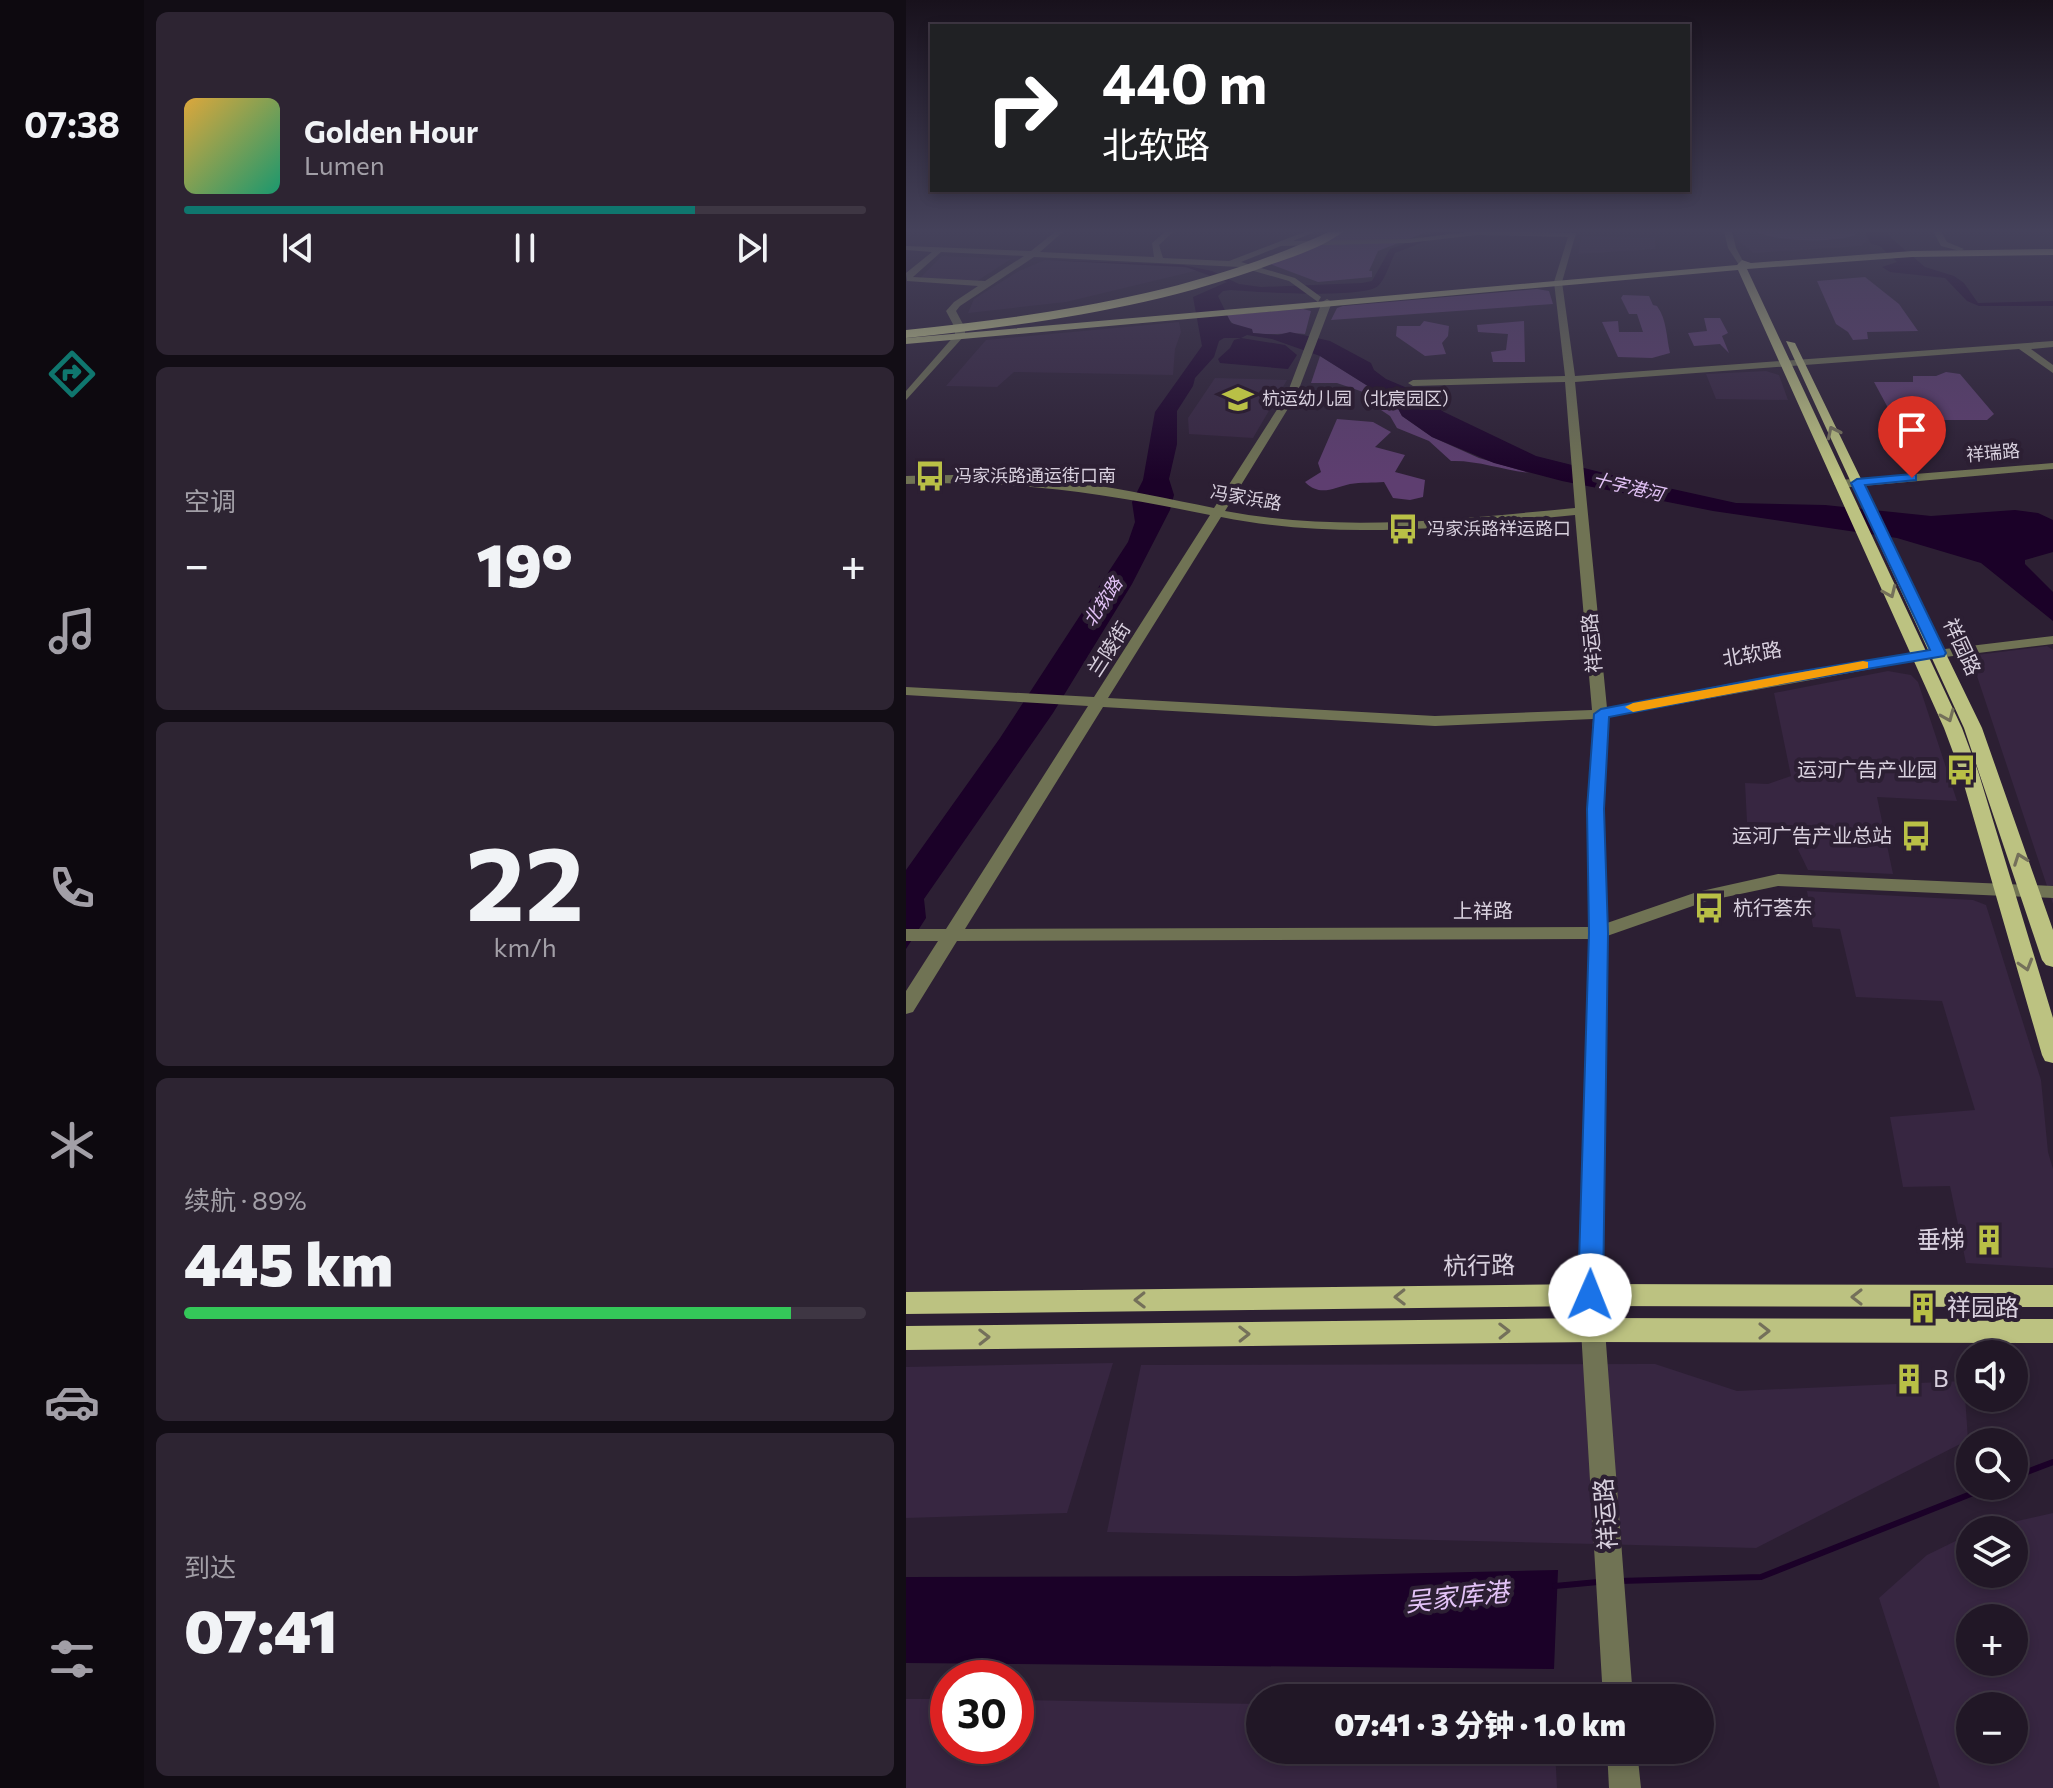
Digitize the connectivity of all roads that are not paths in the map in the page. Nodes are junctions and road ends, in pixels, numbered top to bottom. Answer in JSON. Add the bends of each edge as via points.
{"nodes":[{"id":1,"x":953,"y":314,"type":"edge"},
{"id":2,"x":1035,"y":314,"type":"edge"},
{"id":3,"x":1044,"y":314,"type":"edge"},
{"id":4,"x":1137,"y":314,"type":"edge"},
{"id":5,"x":1158,"y":314,"type":"edge"},
{"id":6,"x":1318,"y":314,"type":"edge"},
{"id":7,"x":1562,"y":314,"type":"edge"},
{"id":8,"x":1763,"y":314,"type":"edge"},
{"id":9,"x":1777,"y":314,"type":"edge"},
{"id":10,"x":959,"y":329,"type":"junction"},
{"id":11,"x":906,"y":333,"type":"edge"},
{"id":12,"x":2053,"y":344,"type":"edge"},
{"id":13,"x":2021,"y":346,"type":"junction"},
{"id":14,"x":1799,"y":363,"type":"junction"},
{"id":15,"x":1784,"y":364,"type":"junction"},
{"id":16,"x":2053,"y":370,"type":"edge"},
{"id":17,"x":1570,"y":379,"type":"junction"},
{"id":18,"x":1413,"y":383,"type":"dead end"},
{"id":19,"x":906,"y":397,"type":"edge"},
{"id":20,"x":2053,"y":466,"type":"edge"},
{"id":21,"x":906,"y":480,"type":"edge"},
{"id":22,"x":1857,"y":483,"type":"junction"},
{"id":23,"x":1840,"y":484,"type":"junction"},
{"id":24,"x":1581,"y":511,"type":"junction"},
{"id":25,"x":1220,"y":512,"type":"junction"},
{"id":26,"x":2053,"y":630,"type":"edge"},
{"id":27,"x":2053,"y":640,"type":"edge"},
{"id":28,"x":1927,"y":650,"type":"junction"},
{"id":29,"x":906,"y":683,"type":"edge"},
{"id":30,"x":906,"y":691,"type":"edge"},
{"id":31,"x":1023,"y":693,"type":"junction"},
{"id":32,"x":1102,"y":698,"type":"junction"},
{"id":33,"x":1599,"y":708,"type":"junction"},
{"id":34,"x":2003,"y":890,"type":"junction"},
{"id":35,"x":2030,"y":891,"type":"junction"},
{"id":36,"x":2053,"y":892,"type":"edge"},
{"id":37,"x":1598,"y":933,"type":"junction"},
{"id":38,"x":951,"y":934,"type":"junction"},
{"id":39,"x":913,"y":935,"type":"edge"},
{"id":40,"x":2053,"y":960,"type":"edge"},
{"id":41,"x":906,"y":1007,"type":"edge"},
{"id":42,"x":2053,"y":1055,"type":"edge"},
{"id":43,"x":1590,"y":1295,"type":"junction"},
{"id":44,"x":2053,"y":1296,"type":"edge"},
{"id":45,"x":906,"y":1303,"type":"edge"},
{"id":46,"x":1593,"y":1330,"type":"junction"},
{"id":47,"x":2053,"y":1331,"type":"edge"},
{"id":48,"x":906,"y":1338,"type":"edge"},
{"id":49,"x":1617,"y":1684,"type":"edge"},
{"id":50,"x":1623,"y":1764,"type":"edge"},
{"id":51,"x":1625,"y":1788,"type":"edge"}],
"edges":[{"from":1,"to":10,"type":"street"},
{"from":2,"to":11,"type":"highway"},
{"from":3,"to":11,"type":"highway"},
{"from":4,"to":10,"type":"main road"},
{"from":5,"to":10,"type":"main road"},
{"from":6,"to":25,"type":"street","name":"兰陵街","via":[[1316,334],[1292,394]]},
{"from":7,"to":17,"type":"street","name":"祥运路"},
{"from":8,"to":15,"type":"main road"},
{"from":9,"to":14,"type":"main road"},
{"from":10,"to":11,"type":"main road"},
{"from":10,"to":19,"type":"street"},
{"from":12,"to":13,"type":"street"},
{"from":13,"to":14,"type":"street"},
{"from":13,"to":16,"type":"street"},
{"from":14,"to":15,"type":"street"},
{"from":22,"to":14,"type":"main road","one_way":true},
{"from":15,"to":17,"type":"street"},
{"from":15,"to":23,"type":"main road"},
{"from":17,"to":18,"type":"street"},
{"from":17,"to":24,"type":"street","name":"祥运路"},
{"from":20,"to":22,"type":"street","name":"祥瑞路"},
{"from":21,"to":25,"type":"street","name":"冯家浜路","via":[[1008,478]]},
{"from":22,"to":23,"type":"street","name":"祥瑞路"},
{"from":22,"to":28,"type":"main road","name":"祥园路","via":[[1885,538]]},
{"from":23,"to":28,"type":"main road","name":"祥园路","one_way":true},
{"from":24,"to":25,"type":"street","name":"冯家浜路","via":[[1329,528]]},
{"from":24,"to":33,"type":"street","name":"祥运路"},
{"from":25,"to":32,"type":"street","name":"兰陵街"},
{"from":26,"to":28,"type":"street","name":"北软路"},
{"from":27,"to":28,"type":"street","name":"北软路"},
{"from":28,"to":33,"type":"street","name":"北软路"},
{"from":28,"to":34,"type":"main road","name":"祥园路","one_way":true},
{"from":35,"to":28,"type":"main road","name":"祥园路","one_way":true,"via":[[1973,728]]},
{"from":29,"to":31,"type":"street","name":"北软路"},
{"from":30,"to":31,"type":"street","name":"北软路"},
{"from":31,"to":32,"type":"street","name":"北软路"},
{"from":32,"to":33,"type":"street","name":"北软路","via":[[1435,721]]},
{"from":32,"to":38,"type":"street","name":"兰陵街"},
{"from":33,"to":37,"type":"street","name":"祥运路"},
{"from":34,"to":35,"type":"street","name":"上祥路"},
{"from":34,"to":37,"type":"street","name":"上祥路","via":[[1778,880],[1703,896]]},
{"from":34,"to":42,"type":"main road","name":"祥园路","one_way":true},
{"from":35,"to":36,"type":"street","name":"上祥路"},
{"from":35,"to":40,"type":"main road","name":"祥园路"},
{"from":37,"to":38,"type":"street","name":"上祥路"},
{"from":37,"to":43,"type":"street","name":"祥运路"},
{"from":38,"to":39,"type":"street","name":"上祥路"},
{"from":38,"to":41,"type":"street","name":"兰陵街"},
{"from":44,"to":43,"type":"main road","name":"杭行路","one_way":true},
{"from":43,"to":45,"type":"main road","name":"杭行路","one_way":true},
{"from":46,"to":47,"type":"main road","one_way":true},
{"from":48,"to":46,"type":"main road","one_way":true},
{"from":46,"to":49,"type":"street","name":"祥运路"},
{"from":50,"to":51,"type":"street"}]}
